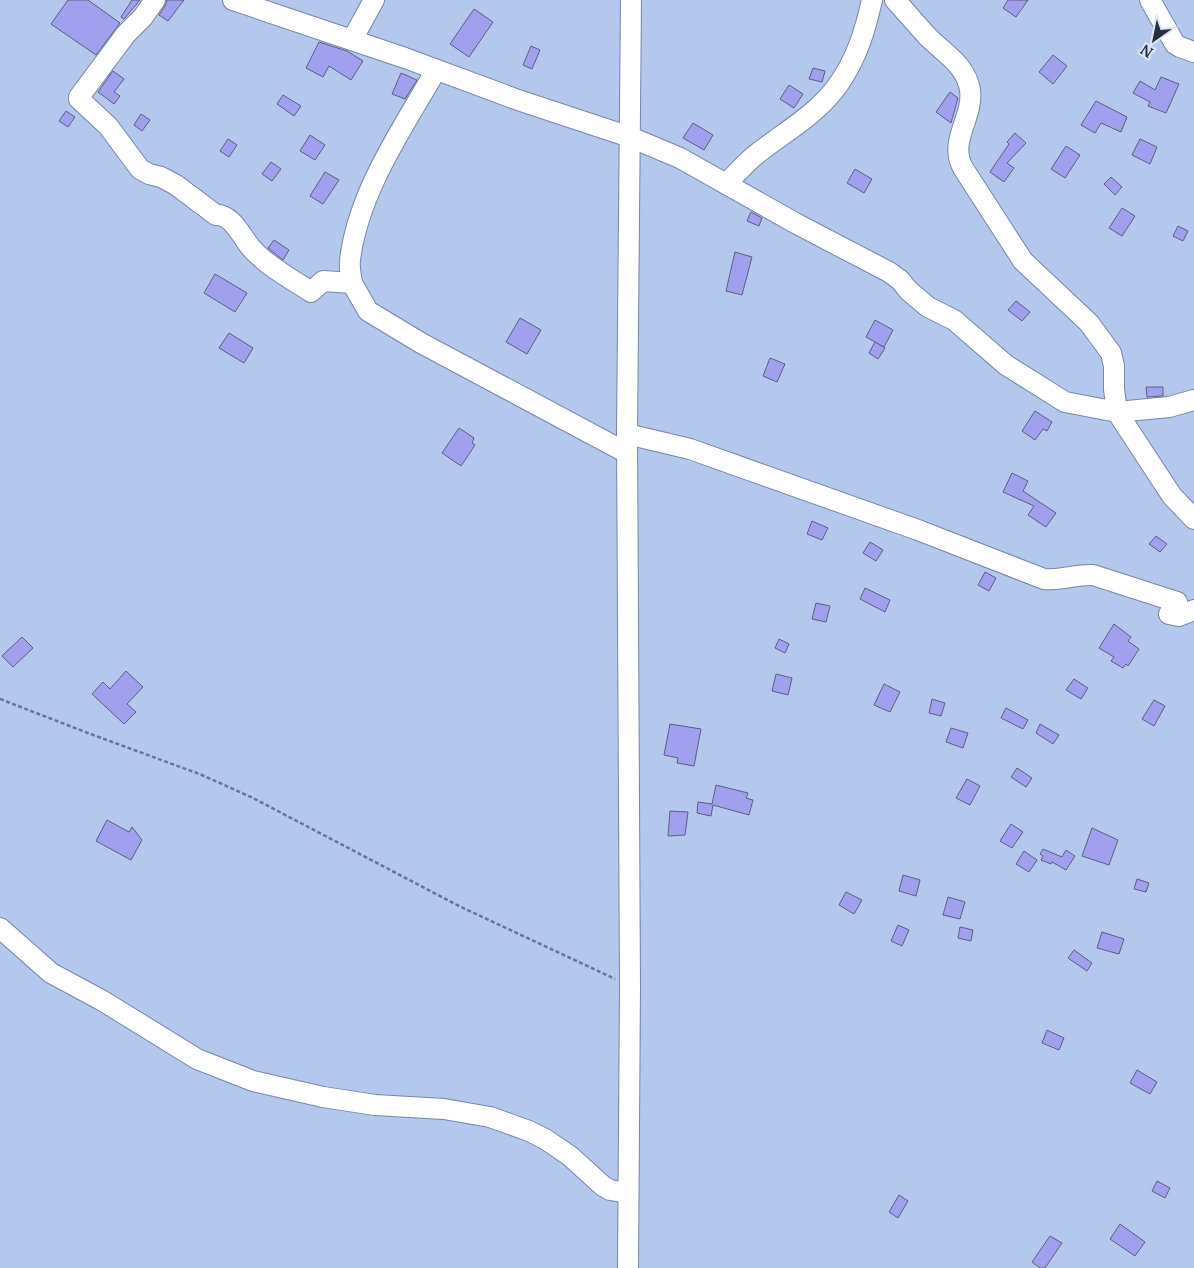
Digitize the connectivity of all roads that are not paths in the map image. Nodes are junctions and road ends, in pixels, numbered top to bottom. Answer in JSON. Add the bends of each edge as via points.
{"nodes":[{"id":1,"x":155,"y":0,"type":"edge"},
{"id":2,"x":233,"y":0,"type":"edge"},
{"id":3,"x":374,"y":0,"type":"edge"},
{"id":4,"x":631,"y":0,"type":"edge"},
{"id":5,"x":872,"y":0,"type":"edge"},
{"id":6,"x":895,"y":0,"type":"edge"},
{"id":7,"x":1150,"y":0,"type":"edge"},
{"id":8,"x":352,"y":40,"type":"junction"},
{"id":9,"x":1194,"y":52,"type":"edge"},
{"id":10,"x":436,"y":70,"type":"junction"},
{"id":11,"x":630,"y":137,"type":"junction"},
{"id":12,"x":726,"y":184,"type":"junction"},
{"id":13,"x":352,"y":283,"type":"junction"},
{"id":14,"x":1194,"y":400,"type":"edge"},
{"id":15,"x":1117,"y":412,"type":"junction"},
{"id":16,"x":627,"y":444,"type":"junction"},
{"id":17,"x":1194,"y":518,"type":"edge"},
{"id":18,"x":1194,"y":610,"type":"edge"},
{"id":19,"x":0,"y":928,"type":"edge"},
{"id":20,"x":628,"y":1194,"type":"junction"},
{"id":21,"x":628,"y":1268,"type":"edge"}],
"edges":[{"from":1,"to":13,"type":"street","via":[[79,97],[80,102],[108,126],[140,169],[176,185],[216,215],[228,219],[253,251],[293,281],[311,292],[323,280]]},
{"from":2,"to":8,"type":"street"},
{"from":3,"to":8,"type":"street"},
{"from":4,"to":11,"type":"street"},
{"from":5,"to":12,"type":"street","via":[[865,33],[838,86]]},
{"from":6,"to":15,"type":"street","via":[[963,72],[970,90],[957,149],[958,159],[1023,261],[1089,323],[1111,352]]},
{"from":7,"to":9,"type":"street","via":[[1175,44]]},
{"from":8,"to":10,"type":"street"},
{"from":10,"to":11,"type":"street"},
{"from":10,"to":13,"type":"street","via":[[385,158],[367,197],[350,261]]},
{"from":11,"to":12,"type":"street","via":[[680,158]]},
{"from":11,"to":16,"type":"street"},
{"from":12,"to":15,"type":"street","via":[[895,276],[928,307],[954,320],[1006,365],[1053,395],[1074,404]]},
{"from":13,"to":16,"type":"street","via":[[368,312],[421,343]]},
{"from":14,"to":15,"type":"street","via":[[1169,407]]},
{"from":15,"to":17,"type":"street","via":[[1172,496]]},
{"from":16,"to":18,"type":"street","via":[[690,449],[918,530],[1044,579],[1093,575],[1177,602],[1169,614],[1179,616]]},
{"from":16,"to":20,"type":"street"},
{"from":19,"to":20,"type":"street","via":[[51,973],[197,1059],[253,1081],[323,1097],[490,1116],[545,1139],[570,1156],[603,1186]]},
{"from":20,"to":21,"type":"street"}]}
